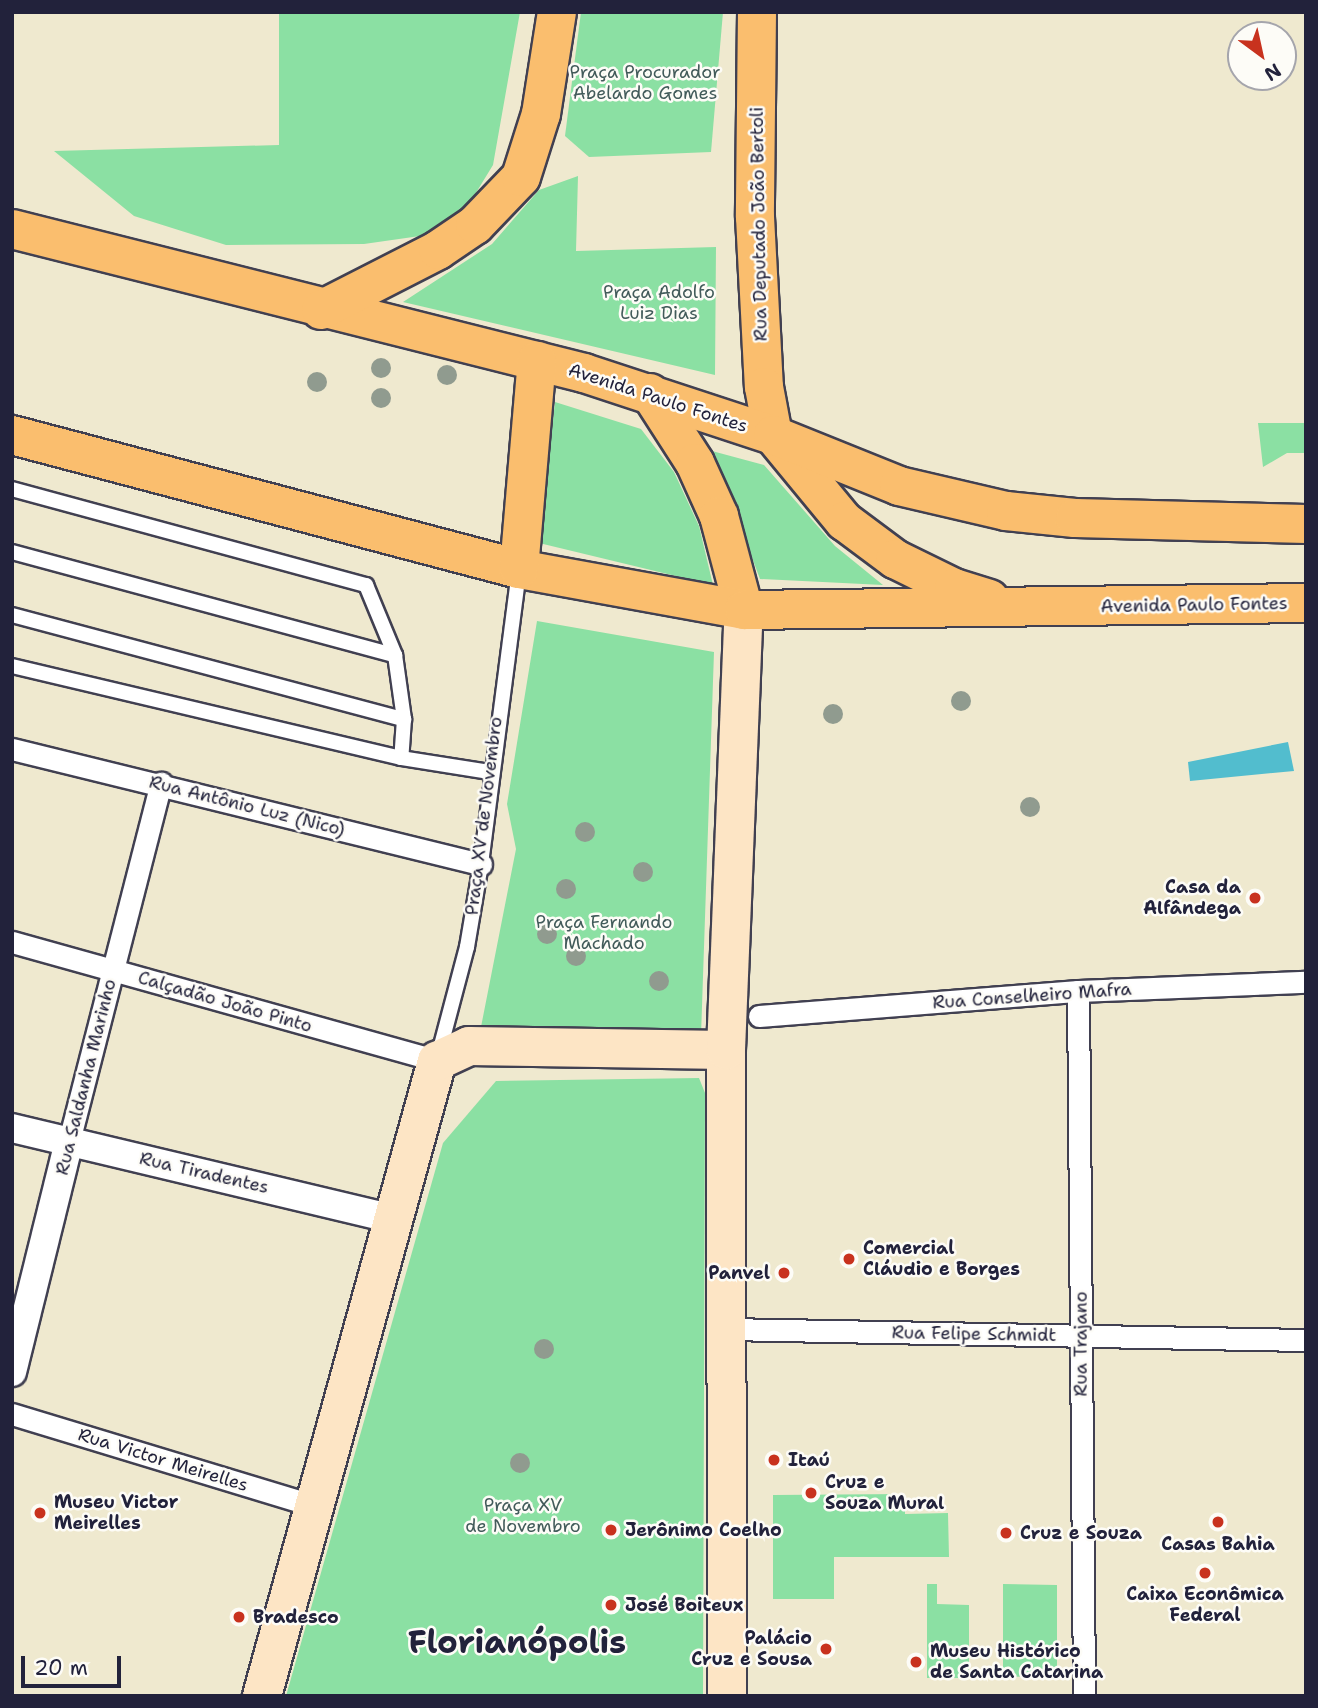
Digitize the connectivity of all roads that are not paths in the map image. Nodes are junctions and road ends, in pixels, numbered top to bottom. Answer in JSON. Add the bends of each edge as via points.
{"nodes":[{"id":1,"x":557,"y":12,"type":"edge"},
{"id":2,"x":757,"y":12,"type":"edge"},
{"id":3,"x":12,"y":229,"type":"edge"},
{"id":4,"x":321,"y":310,"type":"junction"},
{"id":5,"x":537,"y":361,"type":"junction"},
{"id":6,"x":650,"y":393,"type":"junction"},
{"id":7,"x":12,"y":435,"type":"edge"},
{"id":8,"x":773,"y":435,"type":"junction"},
{"id":9,"x":12,"y":489,"type":"edge"},
{"id":10,"x":1306,"y":524,"type":"edge"},
{"id":11,"x":12,"y":552,"type":"edge"},
{"id":12,"x":519,"y":569,"type":"junction"},
{"id":13,"x":1306,"y":603,"type":"edge"},
{"id":14,"x":1018,"y":607,"type":"junction"},
{"id":15,"x":744,"y":610,"type":"junction"},
{"id":16,"x":12,"y":615,"type":"edge"},
{"id":17,"x":395,"y":655,"type":"junction"},
{"id":18,"x":12,"y":666,"type":"edge"},
{"id":19,"x":404,"y":719,"type":"junction"},
{"id":20,"x":12,"y":749,"type":"edge"},
{"id":21,"x":401,"y":758,"type":"junction"},
{"id":22,"x":489,"y":772,"type":"junction"},
{"id":23,"x":161,"y":783,"type":"junction"},
{"id":24,"x":481,"y":864,"type":"junction"},
{"id":25,"x":12,"y":942,"type":"edge"},
{"id":26,"x":113,"y":970,"type":"junction"},
{"id":27,"x":1306,"y":982,"type":"edge"},
{"id":28,"x":1078,"y":991,"type":"junction"},
{"id":29,"x":759,"y":1016,"type":"dead end"},
{"id":30,"x":726,"y":1050,"type":"junction"},
{"id":31,"x":437,"y":1062,"type":"junction"},
{"id":32,"x":12,"y":1128,"type":"edge"},
{"id":33,"x":69,"y":1141,"type":"junction"},
{"id":34,"x":395,"y":1219,"type":"junction"},
{"id":35,"x":726,"y":1329,"type":"junction"},
{"id":36,"x":1081,"y":1336,"type":"junction"},
{"id":37,"x":1306,"y":1340,"type":"edge"},
{"id":38,"x":12,"y":1372,"type":"edge"},
{"id":39,"x":12,"y":1414,"type":"edge"},
{"id":40,"x":314,"y":1506,"type":"junction"},
{"id":41,"x":262,"y":1696,"type":"edge"},
{"id":42,"x":727,"y":1696,"type":"edge"},
{"id":43,"x":1084,"y":1696,"type":"edge"}],
"edges":[{"from":1,"to":4,"type":"main road","via":[[541,114],[522,177],[475,225],[447,244]]},
{"from":2,"to":8,"type":"main road","name":"Rua Deputado João Bertoli","via":[[755,217],[764,387]]},
{"from":3,"to":4,"type":"main road","name":"Avenida Paulo Fontes"},
{"from":4,"to":5,"type":"main road","name":"Avenida Paulo Fontes"},
{"from":5,"to":6,"type":"main road","name":"Avenida Paulo Fontes"},
{"from":5,"to":12,"type":"main road"},
{"from":6,"to":8,"type":"main road","name":"Avenida Paulo Fontes"},
{"from":6,"to":15,"type":"main road","via":[[695,463],[719,516]]},
{"from":7,"to":12,"type":"main road","name":"Avenida Paulo Fontes"},
{"from":8,"to":10,"type":"main road","name":"Avenida Paulo Fontes","via":[[899,486],[1006,511],[1075,518]]},
{"from":8,"to":14,"type":"main road","via":[[844,521],[895,559],[954,588]]},
{"from":9,"to":17,"type":"lane","via":[[366,585]]},
{"from":11,"to":17,"type":"lane"},
{"from":12,"to":15,"type":"main road","name":"Avenida Paulo Fontes"},
{"from":12,"to":22,"type":"lane","name":"Praça XV de Novembro"},
{"from":13,"to":14,"type":"main road","name":"Avenida Paulo Fontes"},
{"from":14,"to":15,"type":"main road","name":"Avenida Paulo Fontes"},
{"from":15,"to":30,"type":"main road"},
{"from":16,"to":19,"type":"lane"},
{"from":17,"to":19,"type":"lane"},
{"from":18,"to":21,"type":"lane"},
{"from":19,"to":21,"type":"lane"},
{"from":20,"to":23,"type":"street","name":"Rua Antônio Luz (Nico)"},
{"from":21,"to":22,"type":"lane"},
{"from":22,"to":24,"type":"lane","name":"Praça XV de Novembro"},
{"from":23,"to":24,"type":"street","name":"Rua Antônio Luz (Nico)"},
{"from":23,"to":26,"type":"street","name":"Rua Saldanha Marinho"},
{"from":24,"to":31,"type":"lane","name":"Praça XV de Novembro","via":[[467,947]]},
{"from":25,"to":26,"type":"street","name":"Calçadão João Pinto"},
{"from":26,"to":31,"type":"street","name":"Calçadão João Pinto"},
{"from":26,"to":33,"type":"street","name":"Rua Saldanha Marinho"},
{"from":27,"to":28,"type":"street","name":"Rua Conselheiro Mafra"},
{"from":28,"to":29,"type":"street","name":"Rua Conselheiro Mafra"},
{"from":28,"to":36,"type":"street","name":"Rua Trajano"},
{"from":30,"to":31,"type":"main road","via":[[469,1046]]},
{"from":30,"to":35,"type":"main road"},
{"from":31,"to":34,"type":"main road","name":"Praça XV de Novembro"},
{"from":32,"to":33,"type":"street","name":"Rua Tiradentes"},
{"from":33,"to":34,"type":"street","name":"Rua Tiradentes"},
{"from":33,"to":38,"type":"street","name":"Rua Saldanha Marinho"},
{"from":34,"to":40,"type":"main road","name":"Praça XV de Novembro"},
{"from":35,"to":36,"type":"street","name":"Rua Felipe Schmidt"},
{"from":35,"to":42,"type":"main road"},
{"from":36,"to":37,"type":"street","name":"Rua Felipe Schmidt"},
{"from":36,"to":43,"type":"street","name":"Rua Trajano"},
{"from":39,"to":40,"type":"street","name":"Rua Victor Meirelles"},
{"from":40,"to":41,"type":"main road","name":"Praça XV de Novembro"}]}
